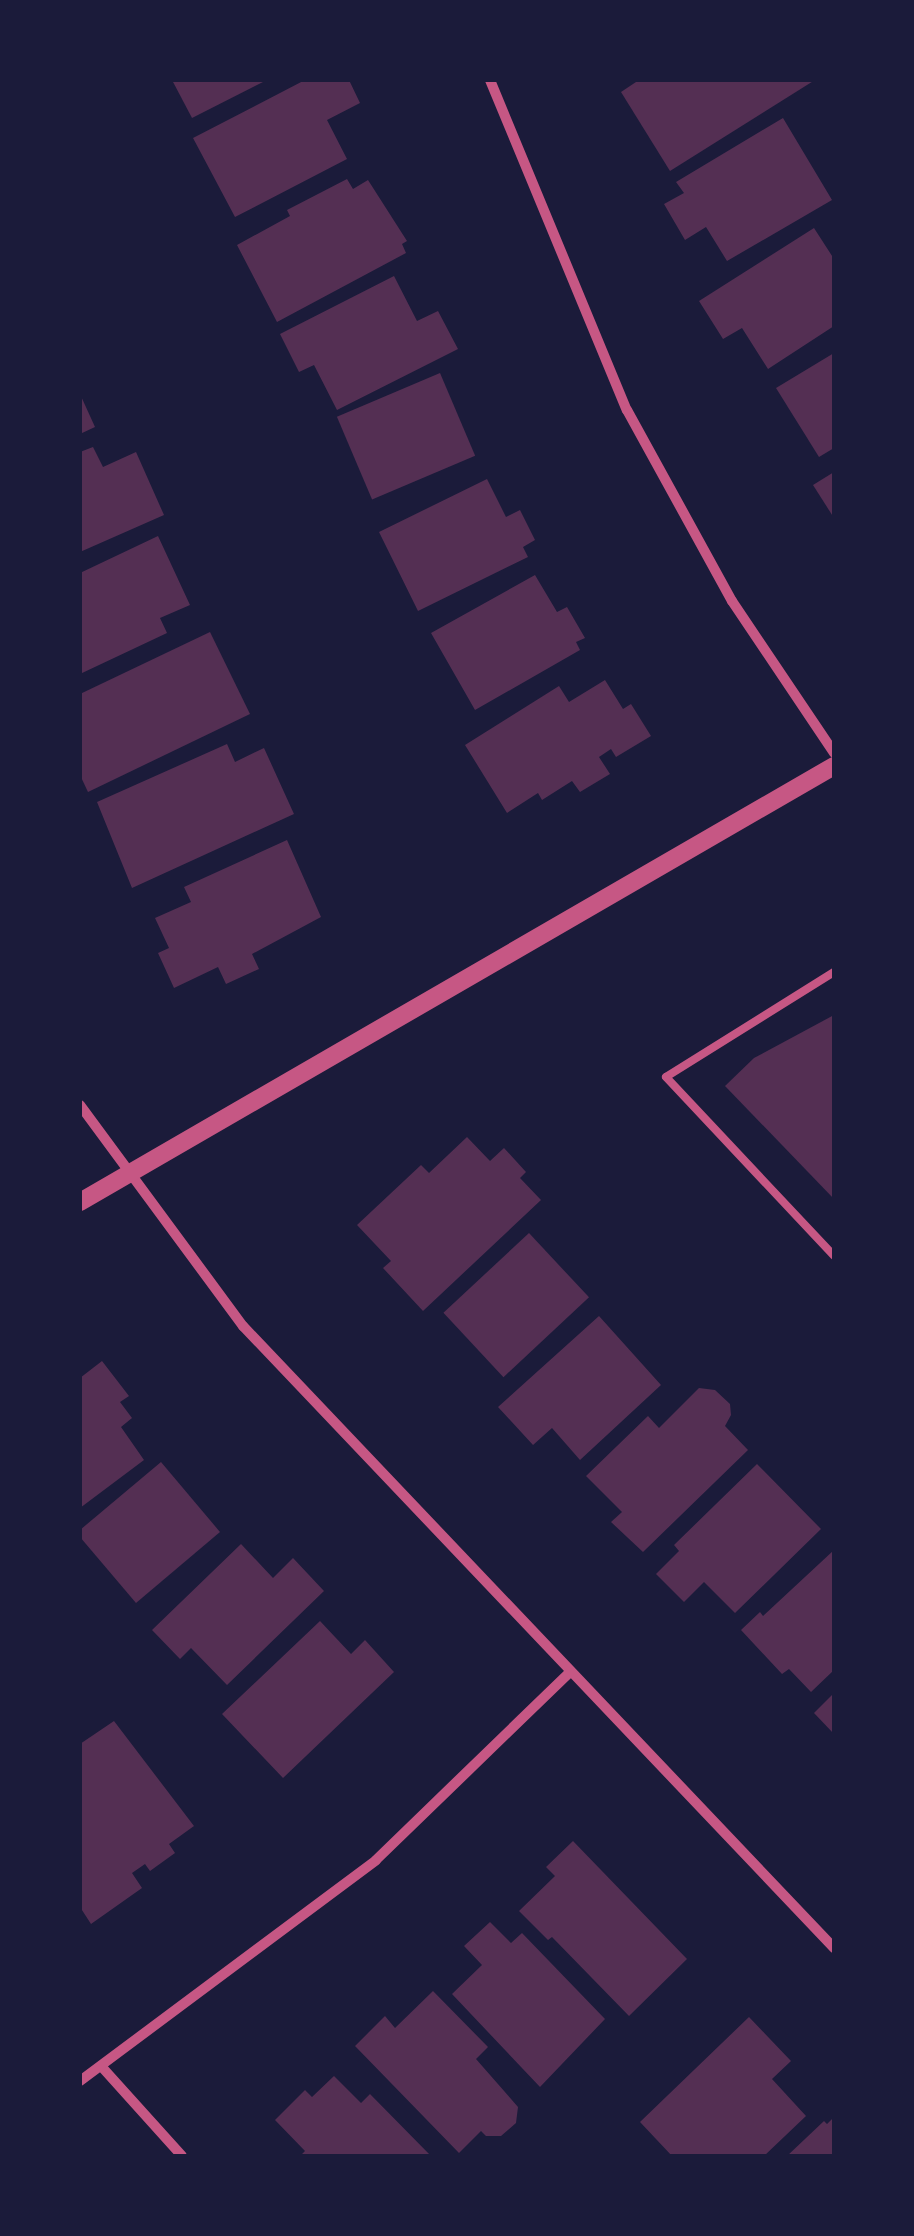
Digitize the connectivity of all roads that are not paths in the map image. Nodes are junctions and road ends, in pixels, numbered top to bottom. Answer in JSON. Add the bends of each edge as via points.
{"nodes":[{"id":1,"x":490,"y":80,"type":"edge"},
{"id":2,"x":834,"y":753,"type":"edge"},
{"id":3,"x":834,"y":766,"type":"edge"},
{"id":4,"x":834,"y":972,"type":"edge"},
{"id":5,"x":80,"y":1105,"type":"edge"},
{"id":6,"x":130,"y":1174,"type":"junction"},
{"id":7,"x":80,"y":1202,"type":"edge"},
{"id":8,"x":834,"y":1256,"type":"edge"},
{"id":9,"x":569,"y":1672,"type":"junction"},
{"id":10,"x":834,"y":1948,"type":"edge"},
{"id":11,"x":101,"y":2066,"type":"junction"},
{"id":12,"x":80,"y":2081,"type":"edge"},
{"id":13,"x":182,"y":2156,"type":"edge"}],
"edges":[{"from":1,"to":2,"type":"street","via":[[627,410],[732,601]]},
{"from":3,"to":6,"type":"street"},
{"from":4,"to":8,"type":"lane","via":[[666,1077]]},
{"from":5,"to":6,"type":"street"},
{"from":6,"to":7,"type":"street"},
{"from":6,"to":9,"type":"street","via":[[244,1326]]},
{"from":9,"to":10,"type":"street"},
{"from":9,"to":11,"type":"street","via":[[376,1860]]},
{"from":11,"to":12,"type":"street"},
{"from":11,"to":13,"type":"street"}]}
